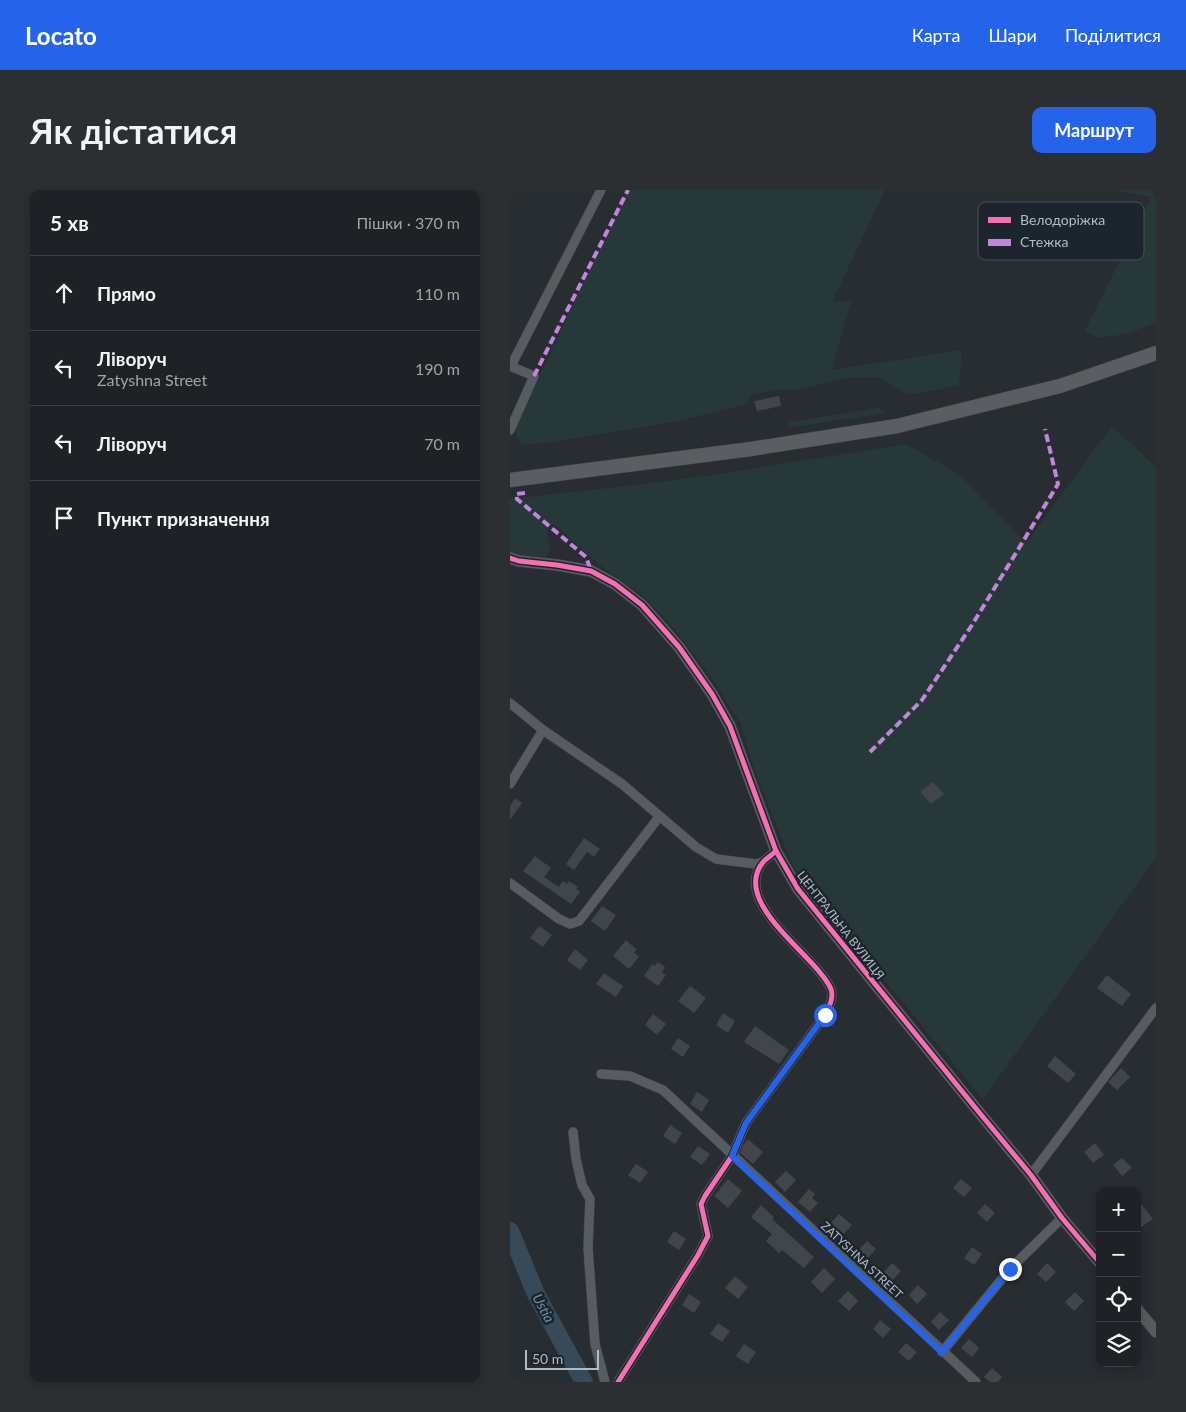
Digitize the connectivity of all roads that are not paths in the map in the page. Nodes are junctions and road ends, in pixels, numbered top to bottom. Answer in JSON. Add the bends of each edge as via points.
{"nodes":[{"id":1,"x":601,"y":190,"type":"edge"},
{"id":2,"x":1156,"y":353,"type":"edge"},
{"id":3,"x":510,"y":366,"type":"edge"},
{"id":4,"x":510,"y":430,"type":"edge"},
{"id":5,"x":510,"y":480,"type":"edge"},
{"id":6,"x":515,"y":560,"type":"edge"},
{"id":7,"x":510,"y":703,"type":"edge"},
{"id":8,"x":543,"y":730,"type":"junction"},
{"id":9,"x":510,"y":784,"type":"edge"},
{"id":10,"x":659,"y":817,"type":"junction"},
{"id":11,"x":776,"y":852,"type":"junction"},
{"id":12,"x":763,"y":862,"type":"junction"},
{"id":13,"x":510,"y":883,"type":"edge"},
{"id":14,"x":1155,"y":1014,"type":"edge"},
{"id":15,"x":601,"y":1074,"type":"dead end"},
{"id":16,"x":572,"y":1132,"type":"dead end"},
{"id":17,"x":732,"y":1156,"type":"junction"},
{"id":18,"x":1031,"y":1175,"type":"junction"},
{"id":19,"x":1062,"y":1218,"type":"junction"},
{"id":20,"x":1096,"y":1258,"type":"edge"},
{"id":21,"x":1141,"y":1314,"type":"edge"},
{"id":22,"x":1156,"y":1332,"type":"edge"},
{"id":23,"x":942,"y":1352,"type":"junction"},
{"id":24,"x":605,"y":1382,"type":"edge"},
{"id":25,"x":618,"y":1382,"type":"edge"},
{"id":26,"x":976,"y":1382,"type":"edge"}],
"edges":[{"from":1,"to":3,"type":"street"},
{"from":2,"to":5,"type":"highway","via":[[1060,386],[896,426],[751,449]]},
{"from":3,"to":4,"type":"street","via":[[534,376]]},
{"from":6,"to":11,"type":"street","name":"ЦЕНТРАЛЬНА ВУЛИЦЯ","via":[[591,571],[642,605],[679,647],[730,726]]},
{"from":7,"to":8,"type":"street"},
{"from":8,"to":9,"type":"street"},
{"from":8,"to":10,"type":"street","via":[[622,784]]},
{"from":10,"to":12,"type":"street","via":[[716,859]]},
{"from":10,"to":13,"type":"street","via":[[579,921],[570,924],[559,919]]},
{"from":11,"to":12,"type":"street"},
{"from":11,"to":18,"type":"street","name":"ЦЕНТРАЛЬНА ВУЛИЦЯ","via":[[798,889]]},
{"from":12,"to":17,"type":"street","via":[[756,877],[756,890],[761,902],[778,928],[818,970],[831,990],[831,1002],[825,1015],[746,1123]]},
{"from":14,"to":18,"type":"street"},
{"from":15,"to":17,"type":"street","name":"ZATYSHNA STREET","via":[[630,1076],[663,1090]]},
{"from":16,"to":24,"type":"street","via":[[582,1185],[590,1199],[588,1248],[595,1344]]},
{"from":17,"to":23,"type":"street","name":"ZATYSHNA STREET"},
{"from":17,"to":25,"type":"street","via":[[701,1204],[708,1236]]},
{"from":18,"to":19,"type":"street","name":"ЦЕНТРАЛЬНА ВУЛИЦЯ"},
{"from":19,"to":20,"type":"street","name":"ЦЕНТРАЛЬНА ВУЛИЦЯ"},
{"from":19,"to":23,"type":"street","via":[[1010,1269]]},
{"from":21,"to":22,"type":"street"},
{"from":23,"to":26,"type":"street","name":"ZATYSHNA STREET"}]}
